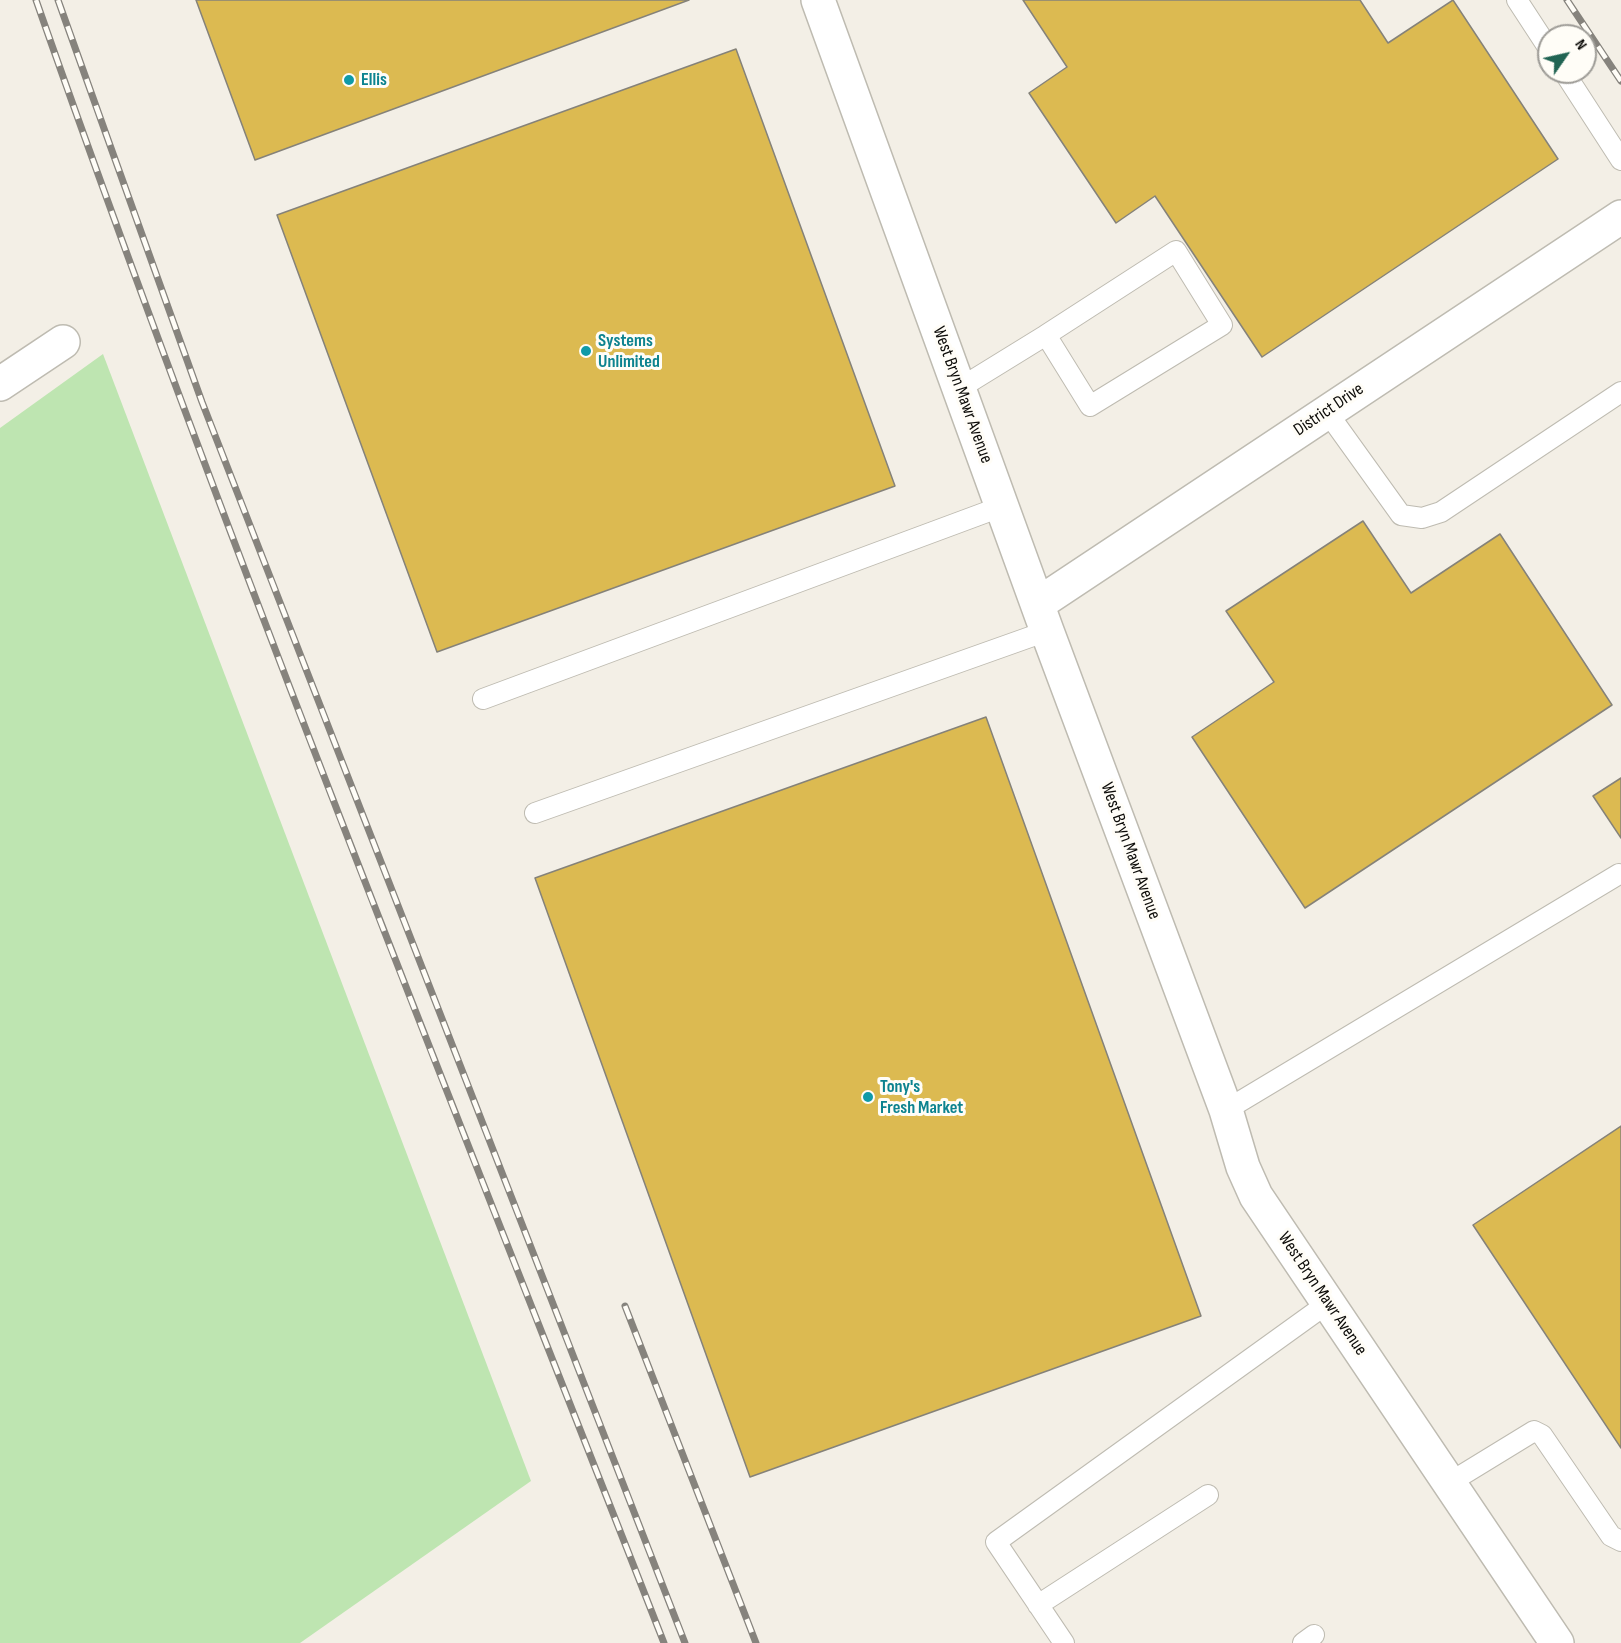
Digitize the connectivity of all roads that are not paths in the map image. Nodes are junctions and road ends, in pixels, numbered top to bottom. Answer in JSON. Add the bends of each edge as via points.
{"nodes":[{"id":1,"x":818,"y":0,"type":"edge"},
{"id":2,"x":1517,"y":0,"type":"edge"},
{"id":3,"x":1537,"y":31,"type":"edge"},
{"id":4,"x":1572,"y":84,"type":"edge"},
{"id":5,"x":1621,"y":160,"type":"edge"},
{"id":6,"x":1621,"y":217,"type":"edge"},
{"id":7,"x":1046,"y":335,"type":"junction"},
{"id":8,"x":63,"y":342,"type":"dead end"},
{"id":9,"x":0,"y":384,"type":"edge"},
{"id":10,"x":960,"y":388,"type":"junction"},
{"id":11,"x":1621,"y":392,"type":"edge"},
{"id":12,"x":1327,"y":412,"type":"junction"},
{"id":13,"x":1003,"y":506,"type":"junction"},
{"id":14,"x":1043,"y":617,"type":"junction"},
{"id":15,"x":483,"y":699,"type":"dead end"},
{"id":16,"x":535,"y":813,"type":"dead end"},
{"id":17,"x":1619,"y":874,"type":"dead end"},
{"id":18,"x":1226,"y":1110,"type":"junction"},
{"id":19,"x":1328,"y":1303,"type":"junction"},
{"id":20,"x":1449,"y":1483,"type":"junction"},
{"id":21,"x":1208,"y":1495,"type":"dead end"},
{"id":22,"x":1621,"y":1541,"type":"edge"},
{"id":23,"x":1038,"y":1605,"type":"junction"},
{"id":24,"x":1064,"y":1643,"type":"edge"},
{"id":25,"x":1557,"y":1643,"type":"edge"}],
"edges":[{"from":1,"to":10,"type":"street","name":"West Bryn Mawr Avenue"},
{"from":2,"to":3,"type":"lane"},
{"from":4,"to":5,"type":"lane"},
{"from":6,"to":12,"type":"street","name":"District Drive"},
{"from":7,"to":7,"type":"lane","via":[[1090,406],[1222,325],[1176,251]]},
{"from":7,"to":10,"type":"lane"},
{"from":8,"to":9,"type":"street"},
{"from":10,"to":13,"type":"street","name":"West Bryn Mawr Avenue"},
{"from":11,"to":12,"type":"lane","via":[[1441,512],[1422,518],[1401,515]]},
{"from":12,"to":14,"type":"street","name":"District Drive"},
{"from":13,"to":14,"type":"street","name":"West Bryn Mawr Avenue"},
{"from":13,"to":15,"type":"lane"},
{"from":14,"to":16,"type":"lane"},
{"from":14,"to":18,"type":"street","name":"West Bryn Mawr Avenue"},
{"from":17,"to":18,"type":"lane"},
{"from":18,"to":19,"type":"street","name":"West Bryn Mawr Avenue","via":[[1256,1196]]},
{"from":19,"to":20,"type":"street","name":"West Bryn Mawr Avenue"},
{"from":19,"to":23,"type":"lane","via":[[996,1542]]},
{"from":20,"to":22,"type":"lane","via":[[1534,1431],[1542,1435],[1611,1536]]},
{"from":20,"to":25,"type":"street","name":"West Bryn Mawr Avenue"},
{"from":21,"to":23,"type":"lane"},
{"from":23,"to":24,"type":"lane"}]}
